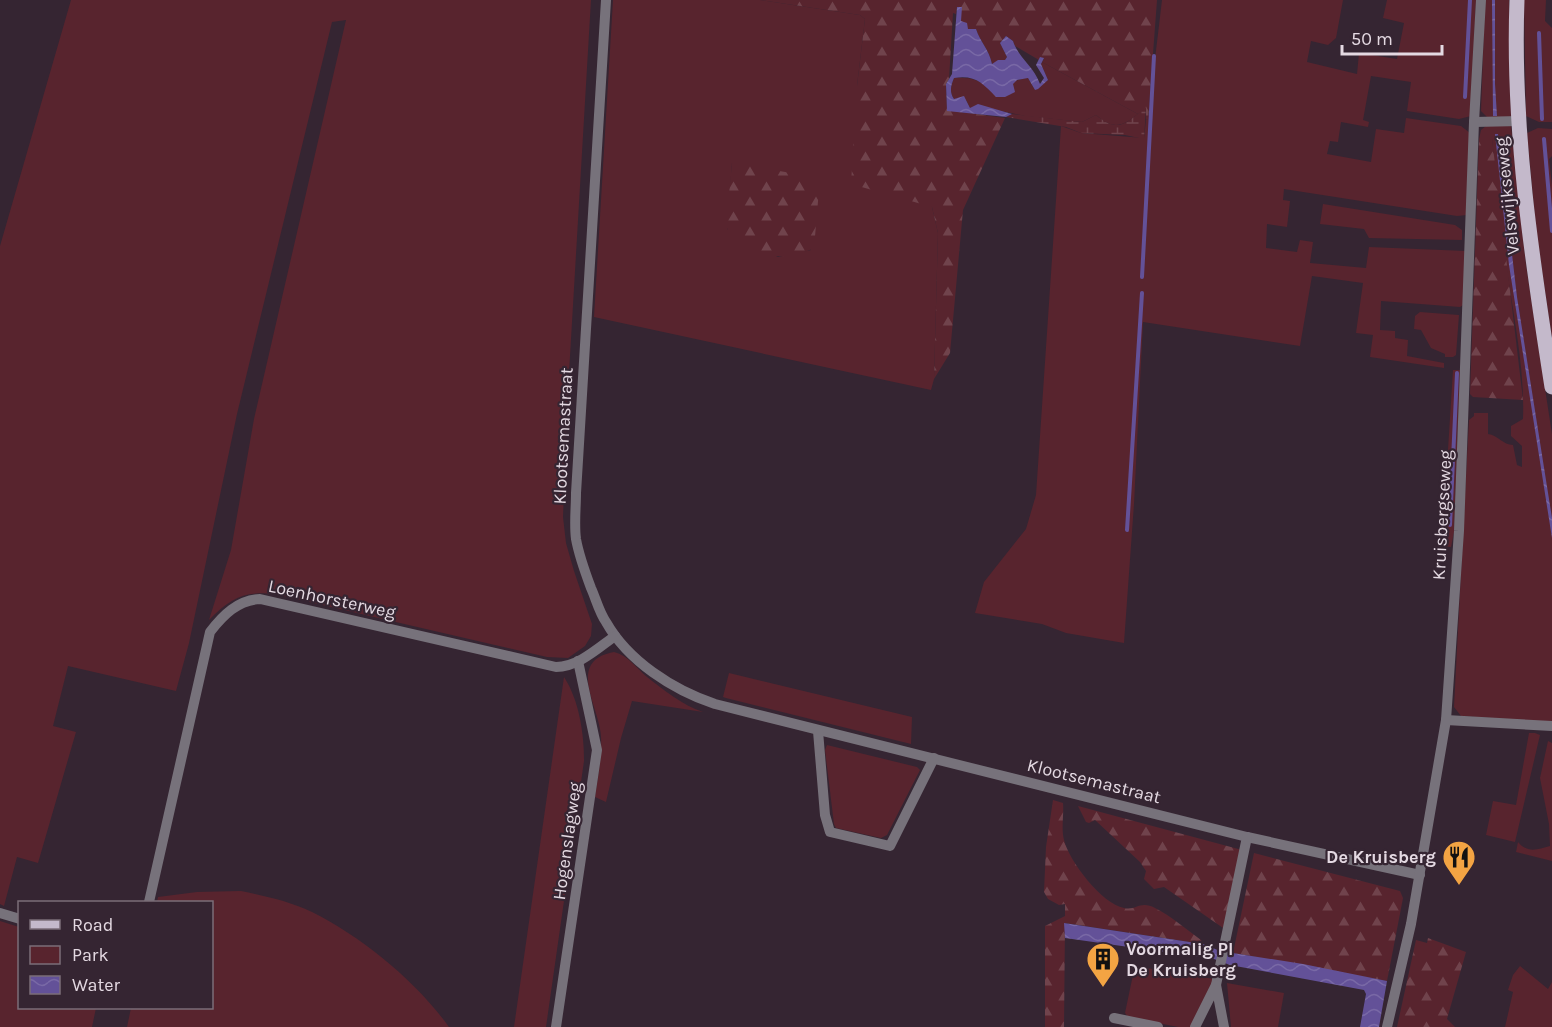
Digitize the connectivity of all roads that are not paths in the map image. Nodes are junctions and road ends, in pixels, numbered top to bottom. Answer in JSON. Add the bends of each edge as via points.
{"nodes":[{"id":1,"x":606,"y":0,"type":"edge"},
{"id":2,"x":1481,"y":0,"type":"edge"},
{"id":3,"x":1517,"y":0,"type":"edge"},
{"id":4,"x":1520,"y":121,"type":"junction"},
{"id":5,"x":1474,"y":122,"type":"junction"},
{"id":6,"x":1552,"y":387,"type":"edge"},
{"id":7,"x":615,"y":636,"type":"junction"},
{"id":8,"x":578,"y":661,"type":"junction"},
{"id":9,"x":1446,"y":720,"type":"junction"},
{"id":10,"x":1552,"y":726,"type":"edge"},
{"id":11,"x":818,"y":731,"type":"junction"},
{"id":12,"x":934,"y":758,"type":"junction"},
{"id":13,"x":1247,"y":837,"type":"junction"},
{"id":14,"x":1420,"y":875,"type":"junction"},
{"id":15,"x":149,"y":901,"type":"edge"},
{"id":16,"x":0,"y":913,"type":"edge"},
{"id":17,"x":18,"y":918,"type":"edge"},
{"id":18,"x":1216,"y":985,"type":"junction"},
{"id":19,"x":1114,"y":1018,"type":"dead end"},
{"id":20,"x":556,"y":1027,"type":"edge"},
{"id":21,"x":1158,"y":1027,"type":"edge"},
{"id":22,"x":1195,"y":1027,"type":"edge"},
{"id":23,"x":1224,"y":1027,"type":"edge"},
{"id":24,"x":1388,"y":1027,"type":"edge"}],
"edges":[{"from":1,"to":7,"type":"street","name":"Klootsemastraat","via":[[576,482],[576,537],[586,574],[605,622]]},
{"from":2,"to":5,"type":"street","name":"Kruisbergseweg"},
{"from":3,"to":4,"type":"main road","name":"Velswijkseweg"},
{"from":4,"to":5,"type":"street"},
{"from":4,"to":6,"type":"main road","name":"Velswijkseweg","via":[[1529,231]]},
{"from":5,"to":9,"type":"street","name":"Kruisbergseweg","via":[[1459,531]]},
{"from":7,"to":8,"type":"street","name":"Loenhorsterweg"},
{"from":7,"to":11,"type":"street","name":"Klootsemastraat","via":[[646,667],[679,690],[715,704]]},
{"from":8,"to":15,"type":"street","name":"Loenhorsterweg","via":[[556,667],[260,599],[236,606],[210,632]]},
{"from":8,"to":20,"type":"street","name":"Hogenslagweg","via":[[597,750]]},
{"from":9,"to":10,"type":"street"},
{"from":9,"to":14,"type":"street","name":"Kruisbergseweg"},
{"from":11,"to":12,"type":"street","name":"Klootsemastraat"},
{"from":11,"to":12,"type":"street","via":[[830,832],[890,846]]},
{"from":12,"to":13,"type":"street","name":"Klootsemastraat"},
{"from":13,"to":14,"type":"street","name":"Klootsemastraat"},
{"from":13,"to":18,"type":"street"},
{"from":14,"to":24,"type":"street","name":"Kruisbergseweg"},
{"from":16,"to":17,"type":"street"},
{"from":18,"to":22,"type":"street"},
{"from":18,"to":23,"type":"street"},
{"from":19,"to":21,"type":"street"}]}
